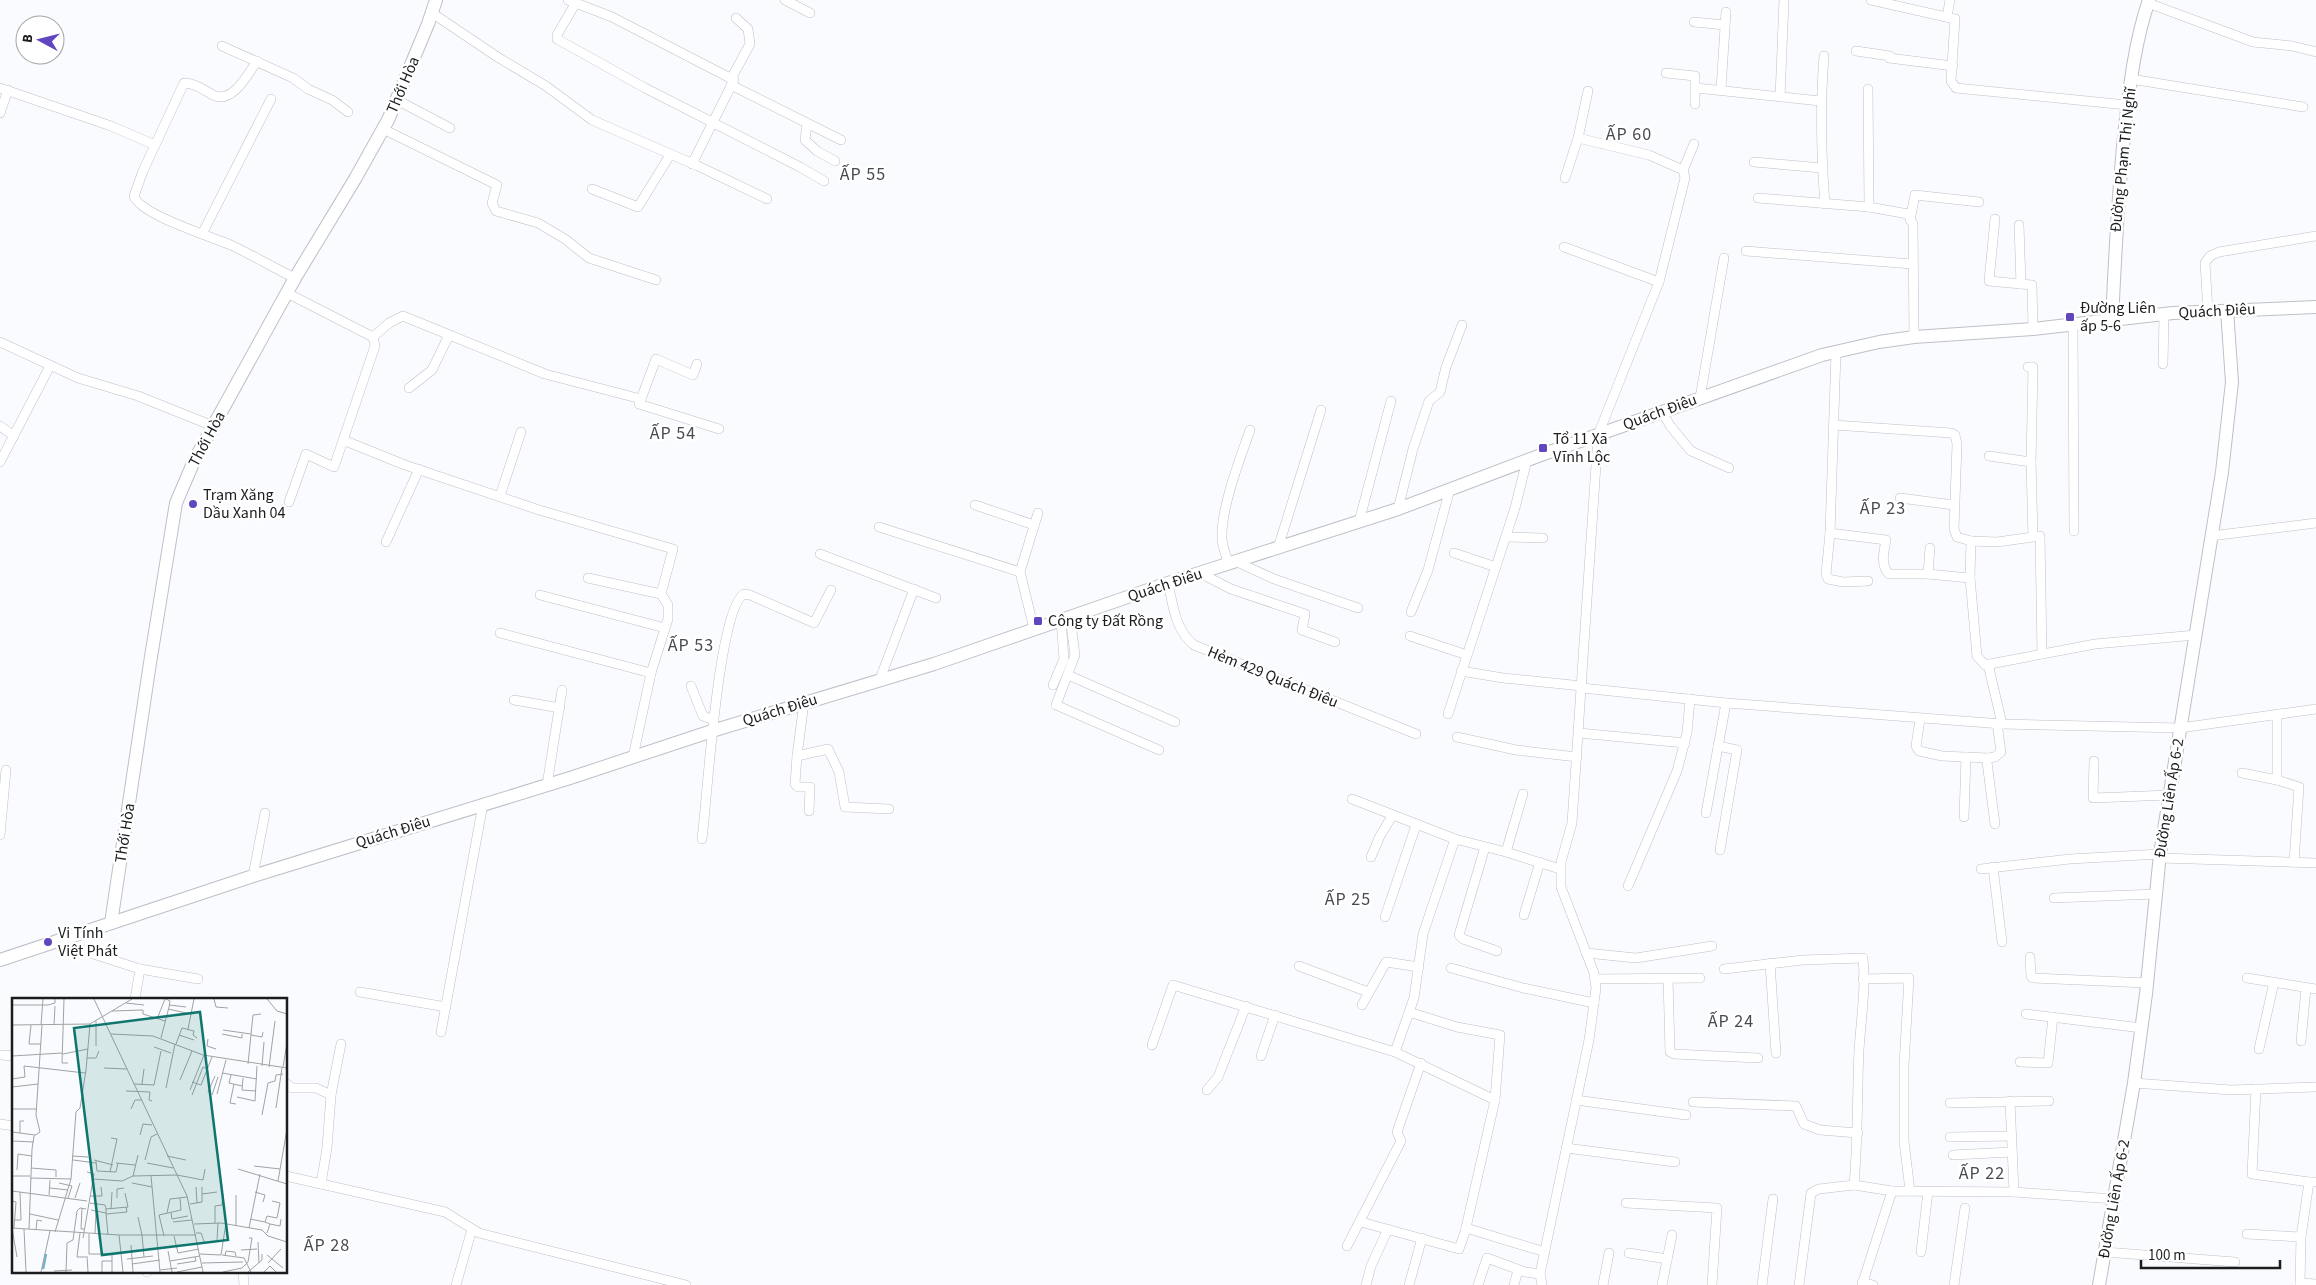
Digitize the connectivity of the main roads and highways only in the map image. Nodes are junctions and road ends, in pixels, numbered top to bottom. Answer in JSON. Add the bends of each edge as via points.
{"nodes":[{"id":1,"x":436,"y":0,"type":"edge"},
{"id":2,"x":2149,"y":1,"type":"edge"},
{"id":3,"x":2316,"y":307,"type":"edge"},
{"id":4,"x":2227,"y":310,"type":"junction"},
{"id":5,"x":2112,"y":321,"type":"junction"},
{"id":6,"x":111,"y":923,"type":"junction"},
{"id":7,"x":0,"y":958,"type":"edge"},
{"id":8,"x":2099,"y":1285,"type":"edge"}],
"edges":[{"from":1,"to":6,"type":"main road","name":"Thới Hòa","via":[[383,129],[295,278],[194,460],[176,504]]},
{"from":2,"to":5,"type":"main road","name":"Đường Phạm Thị Nghĩ","via":[[2131,79],[2116,220]]},
{"from":3,"to":4,"type":"main road","name":"Quách Điêu"},
{"from":4,"to":5,"type":"main road","name":"Quách Điêu"},
{"from":4,"to":8,"type":"main road","name":"Đường Liên Ấp 6-2","via":[[2232,382],[2222,472],[2160,856],[2134,1083]]},
{"from":5,"to":6,"type":"main road","name":"Quách Điêu","via":[[1914,337],[1822,355],[1398,509],[1168,583],[934,664],[713,725],[633,757],[548,785]]},
{"from":6,"to":7,"type":"main road","name":"Quách Điêu"}]}
